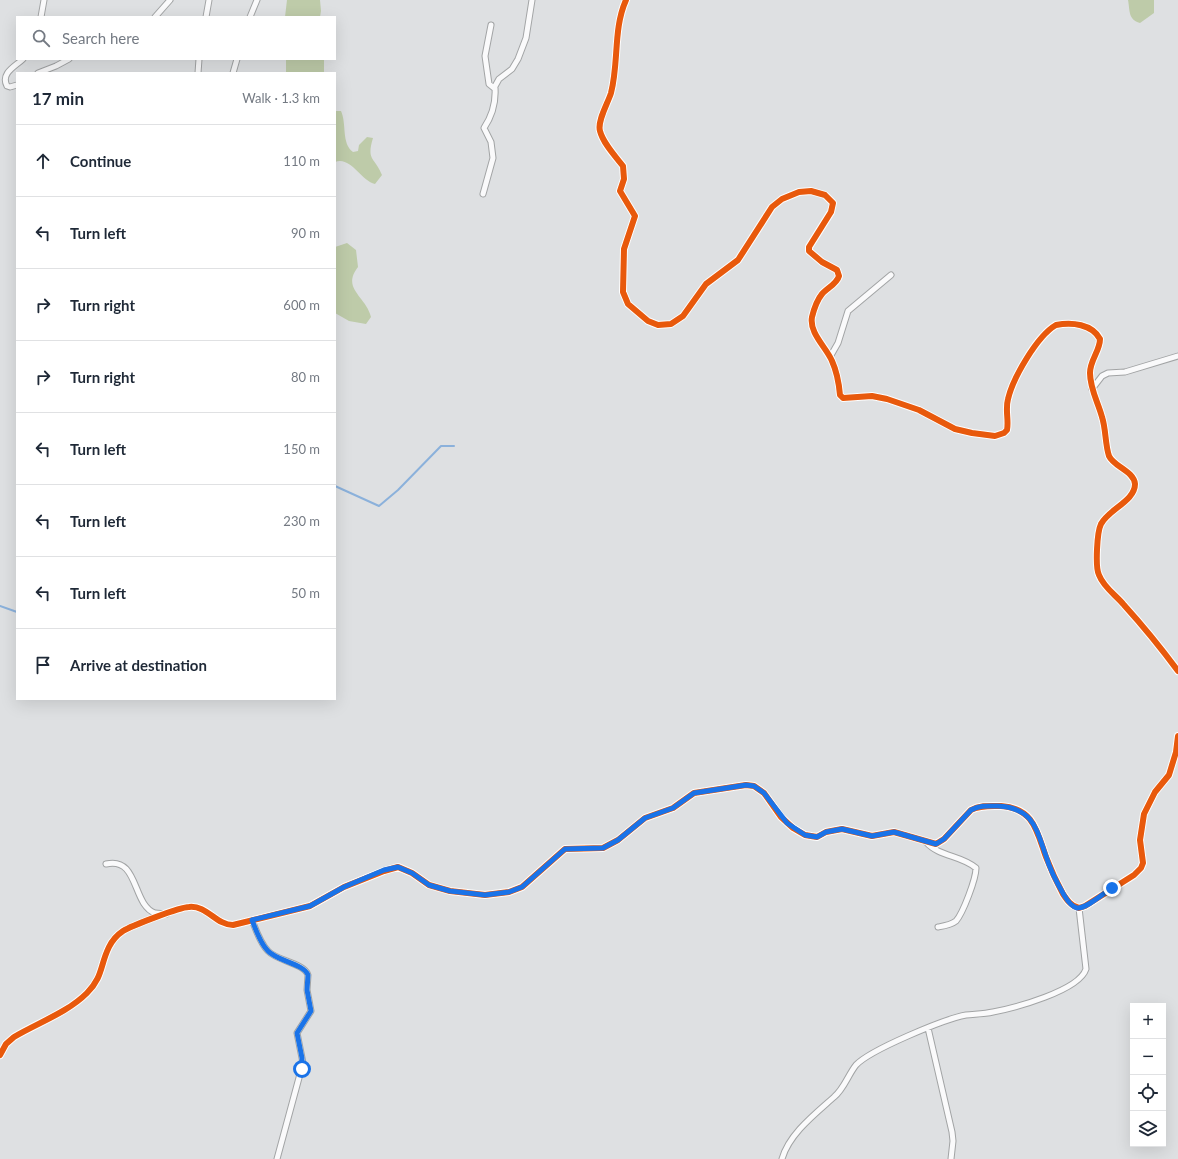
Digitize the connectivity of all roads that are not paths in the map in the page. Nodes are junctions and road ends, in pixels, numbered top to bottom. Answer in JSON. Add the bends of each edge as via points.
{"nodes":[{"id":1,"x":44,"y":0,"type":"edge"},
{"id":2,"x":170,"y":0,"type":"edge"},
{"id":3,"x":209,"y":0,"type":"edge"},
{"id":4,"x":256,"y":0,"type":"edge"},
{"id":5,"x":532,"y":0,"type":"edge"},
{"id":6,"x":626,"y":0,"type":"edge"},
{"id":7,"x":41,"y":16,"type":"edge"},
{"id":8,"x":156,"y":16,"type":"edge"},
{"id":9,"x":206,"y":16,"type":"edge"},
{"id":10,"x":250,"y":16,"type":"edge"},
{"id":11,"x":491,"y":25,"type":"dead end"},
{"id":12,"x":22,"y":60,"type":"edge"},
{"id":13,"x":67,"y":60,"type":"edge"},
{"id":14,"x":199,"y":60,"type":"edge"},
{"id":15,"x":237,"y":60,"type":"edge"},
{"id":16,"x":41,"y":72,"type":"edge"},
{"id":17,"x":198,"y":72,"type":"edge"},
{"id":18,"x":233,"y":72,"type":"edge"},
{"id":19,"x":16,"y":85,"type":"edge"},
{"id":20,"x":495,"y":88,"type":"junction"},
{"id":21,"x":483,"y":194,"type":"dead end"},
{"id":22,"x":891,"y":275,"type":"dead end"},
{"id":23,"x":1178,"y":356,"type":"edge"},
{"id":24,"x":830,"y":357,"type":"junction"},
{"id":25,"x":1092,"y":389,"type":"junction"},
{"id":26,"x":1178,"y":671,"type":"edge"},
{"id":27,"x":1178,"y":736,"type":"edge"},
{"id":28,"x":926,"y":842,"type":"junction"},
{"id":29,"x":106,"y":864,"type":"dead end"},
{"id":30,"x":1079,"y":908,"type":"junction"},
{"id":31,"x":168,"y":914,"type":"junction"},
{"id":32,"x":252,"y":920,"type":"junction"},
{"id":33,"x":938,"y":927,"type":"dead end"},
{"id":34,"x":928,"y":1028,"type":"junction"},
{"id":35,"x":0,"y":1055,"type":"edge"},
{"id":36,"x":277,"y":1159,"type":"edge"},
{"id":37,"x":782,"y":1159,"type":"edge"},
{"id":38,"x":951,"y":1159,"type":"edge"}],
"edges":[{"from":1,"to":7,"type":"street"},
{"from":2,"to":8,"type":"street"},
{"from":3,"to":9,"type":"street"},
{"from":4,"to":10,"type":"street"},
{"from":5,"to":20,"type":"street","via":[[526,38],[518,59],[512,69],[499,79]]},
{"from":6,"to":24,"type":"street","via":[[618,30],[612,90],[599,125],[601,134],[625,170],[620,191],[635,216],[624,249],[623,292],[628,304],[650,323],[658,325],[677,321],[706,284],[738,260],[772,207],[782,199],[799,192],[811,191],[825,195],[833,203],[831,212],[809,247],[809,251],[815,257],[839,273],[837,281],[821,295],[812,318],[815,334]]},
{"from":11,"to":20,"type":"street","via":[[485,56],[490,87]]},
{"from":12,"to":19,"type":"street","via":[[5,78],[7,86]]},
{"from":13,"to":16,"type":"street"},
{"from":14,"to":17,"type":"street"},
{"from":15,"to":18,"type":"street"},
{"from":20,"to":21,"type":"street","via":[[492,112],[484,128],[491,142],[493,158]]},
{"from":22,"to":24,"type":"street","via":[[848,311],[838,343]]},
{"from":23,"to":25,"type":"street","via":[[1125,372],[1108,373],[1102,376]]},
{"from":24,"to":25,"type":"street","via":[[843,398],[872,396],[887,399],[919,410],[955,429],[995,436],[1007,430],[1008,399],[1038,341],[1056,325],[1081,325],[1094,331],[1100,339],[1091,363]]},
{"from":25,"to":26,"type":"street","via":[[1102,417],[1109,454],[1114,462],[1132,477],[1135,485],[1132,496],[1101,524],[1098,532],[1098,574],[1106,587],[1124,604]]},
{"from":27,"to":30,"type":"street","via":[[1169,775],[1154,792],[1144,814],[1141,868],[1134,876]]},
{"from":28,"to":30,"type":"street","via":[[940,843],[976,807],[1012,807],[1035,825],[1060,888],[1067,900]]},
{"from":28,"to":32,"type":"street","via":[[894,832],[872,836],[842,829],[826,832],[817,837],[805,835],[787,823],[760,789],[746,785],[729,786],[694,793],[673,808],[645,818],[618,840],[603,848],[565,849],[522,887],[509,892],[485,895],[444,890],[429,885],[398,867],[384,870],[344,887],[310,906]]},
{"from":28,"to":33,"type":"street","via":[[932,849],[976,868],[974,880],[959,916],[950,924]]},
{"from":29,"to":31,"type":"street","via":[[112,862],[123,867],[133,878],[144,904],[154,912]]},
{"from":30,"to":34,"type":"street","via":[[1086,969],[1079,980],[1027,1003],[954,1018]]},
{"from":31,"to":32,"type":"street","via":[[190,906],[205,910],[228,925]]},
{"from":31,"to":35,"type":"street","via":[[135,926],[118,936],[108,949],[98,979],[88,993],[69,1007],[14,1037],[6,1044]]},
{"from":32,"to":36,"type":"street","via":[[272,955],[304,969],[308,975],[307,990],[311,1011],[297,1033],[303,1063]]},
{"from":34,"to":37,"type":"street","via":[[865,1058],[856,1066],[838,1094],[790,1141]]},
{"from":34,"to":38,"type":"street","via":[[952,1132]]}]}
